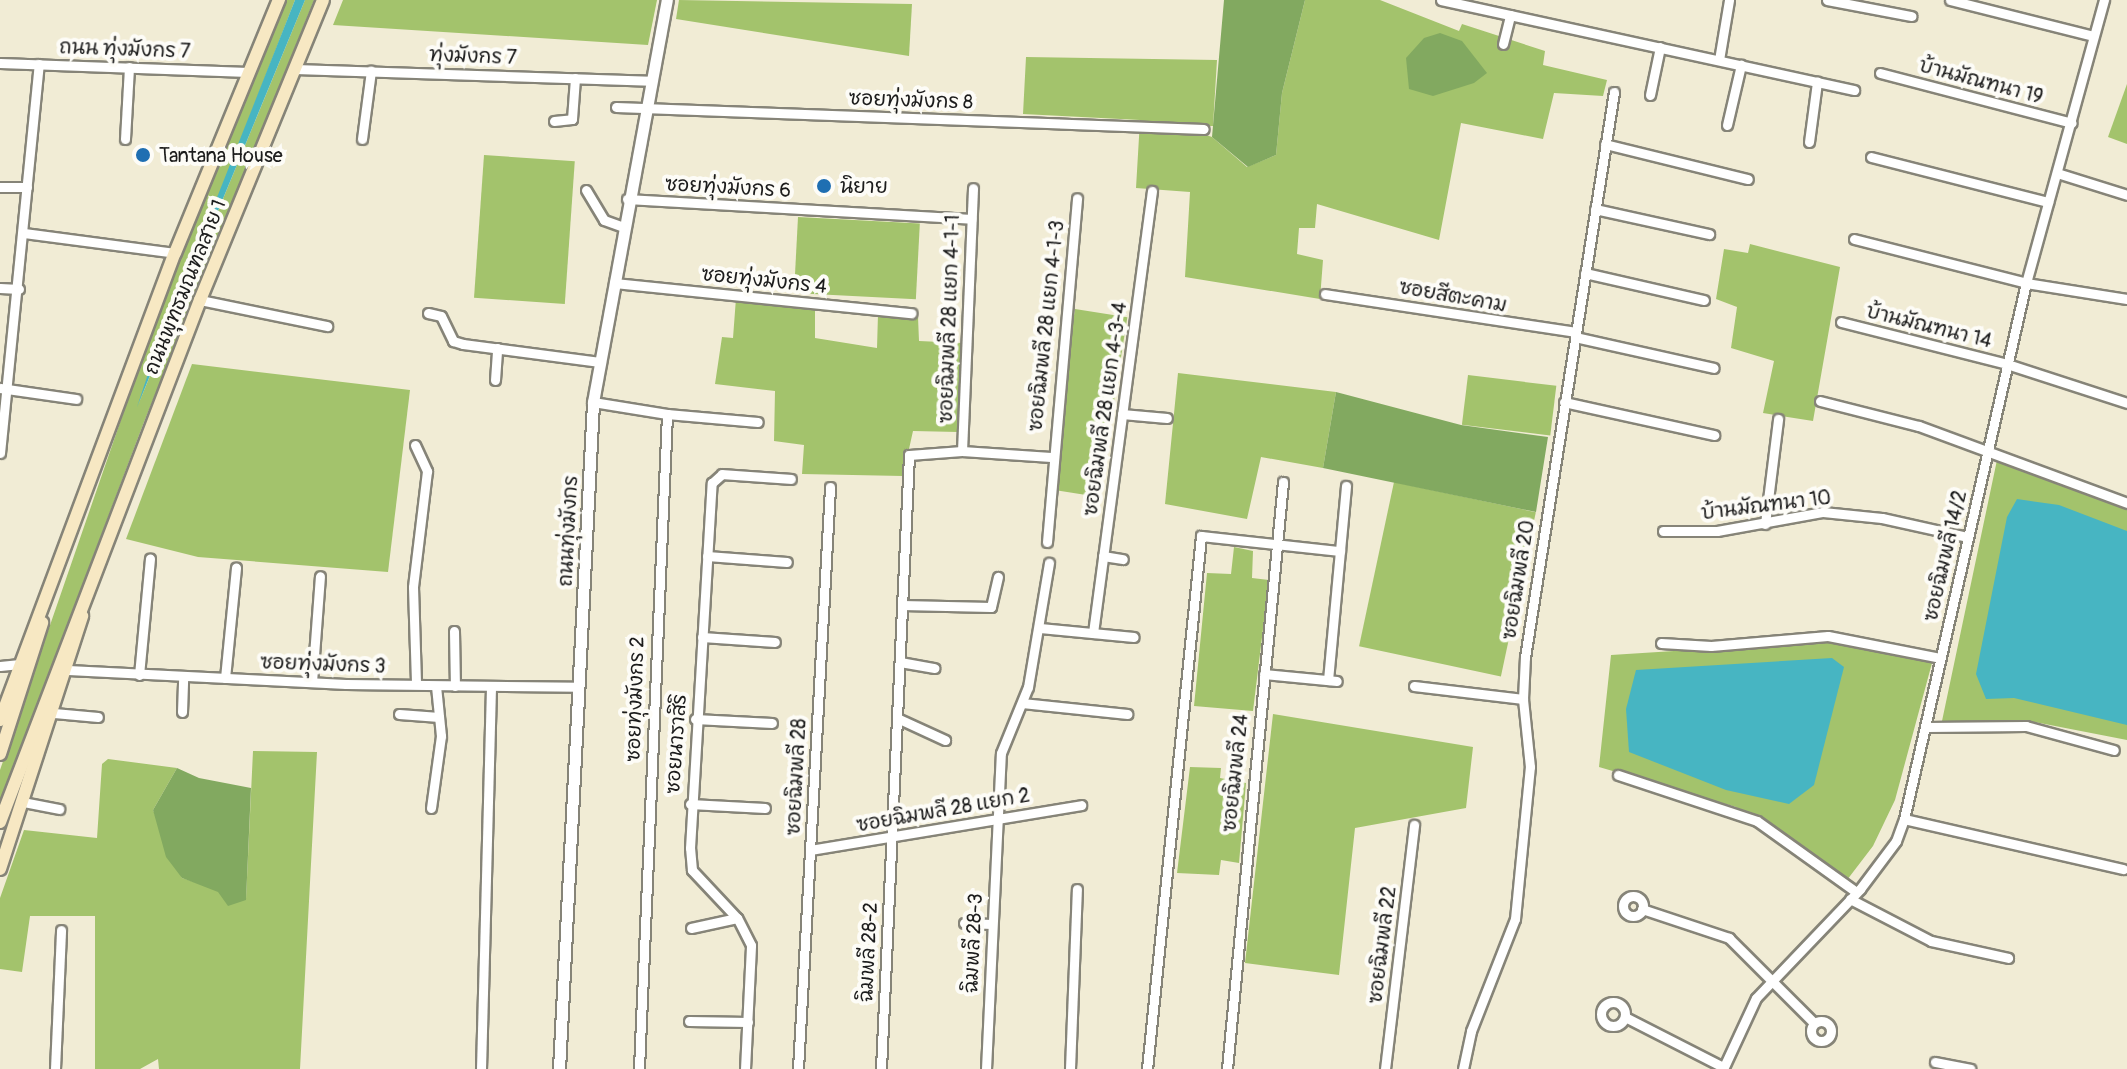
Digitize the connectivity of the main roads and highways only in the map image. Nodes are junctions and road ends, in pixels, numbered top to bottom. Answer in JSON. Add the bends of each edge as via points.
{"nodes":[{"id":1,"x":279,"y":0,"type":"edge"},
{"id":2,"x":323,"y":0,"type":"edge"},
{"id":3,"x":55,"y":577,"type":"junction"},
{"id":4,"x":87,"y":590,"type":"junction"},
{"id":5,"x":0,"y":720,"type":"edge"},
{"id":6,"x":0,"y":754,"type":"edge"},
{"id":7,"x":0,"y":822,"type":"edge"},
{"id":8,"x":0,"y":869,"type":"edge"}],
"edges":[{"from":1,"to":3,"type":"main road","name":"ถนนพุทธมณฑลสาย 1","via":[[175,253]]},
{"from":2,"to":4,"type":"main road","name":"ถนนพุทธมณฑลสาย 1"},
{"from":3,"to":5,"type":"main road","name":"ถนนพุทธมณฑลสาย 1"},
{"from":3,"to":6,"type":"main road","name":"ถนนพุทธมณฑลสาย 1"},
{"from":4,"to":7,"type":"main road","name":"ถนนพุทธมณฑลสาย 1"},
{"from":4,"to":8,"type":"main road","name":"ถนนพุทธมณฑลสาย 1","via":[[68,670]]}]}
